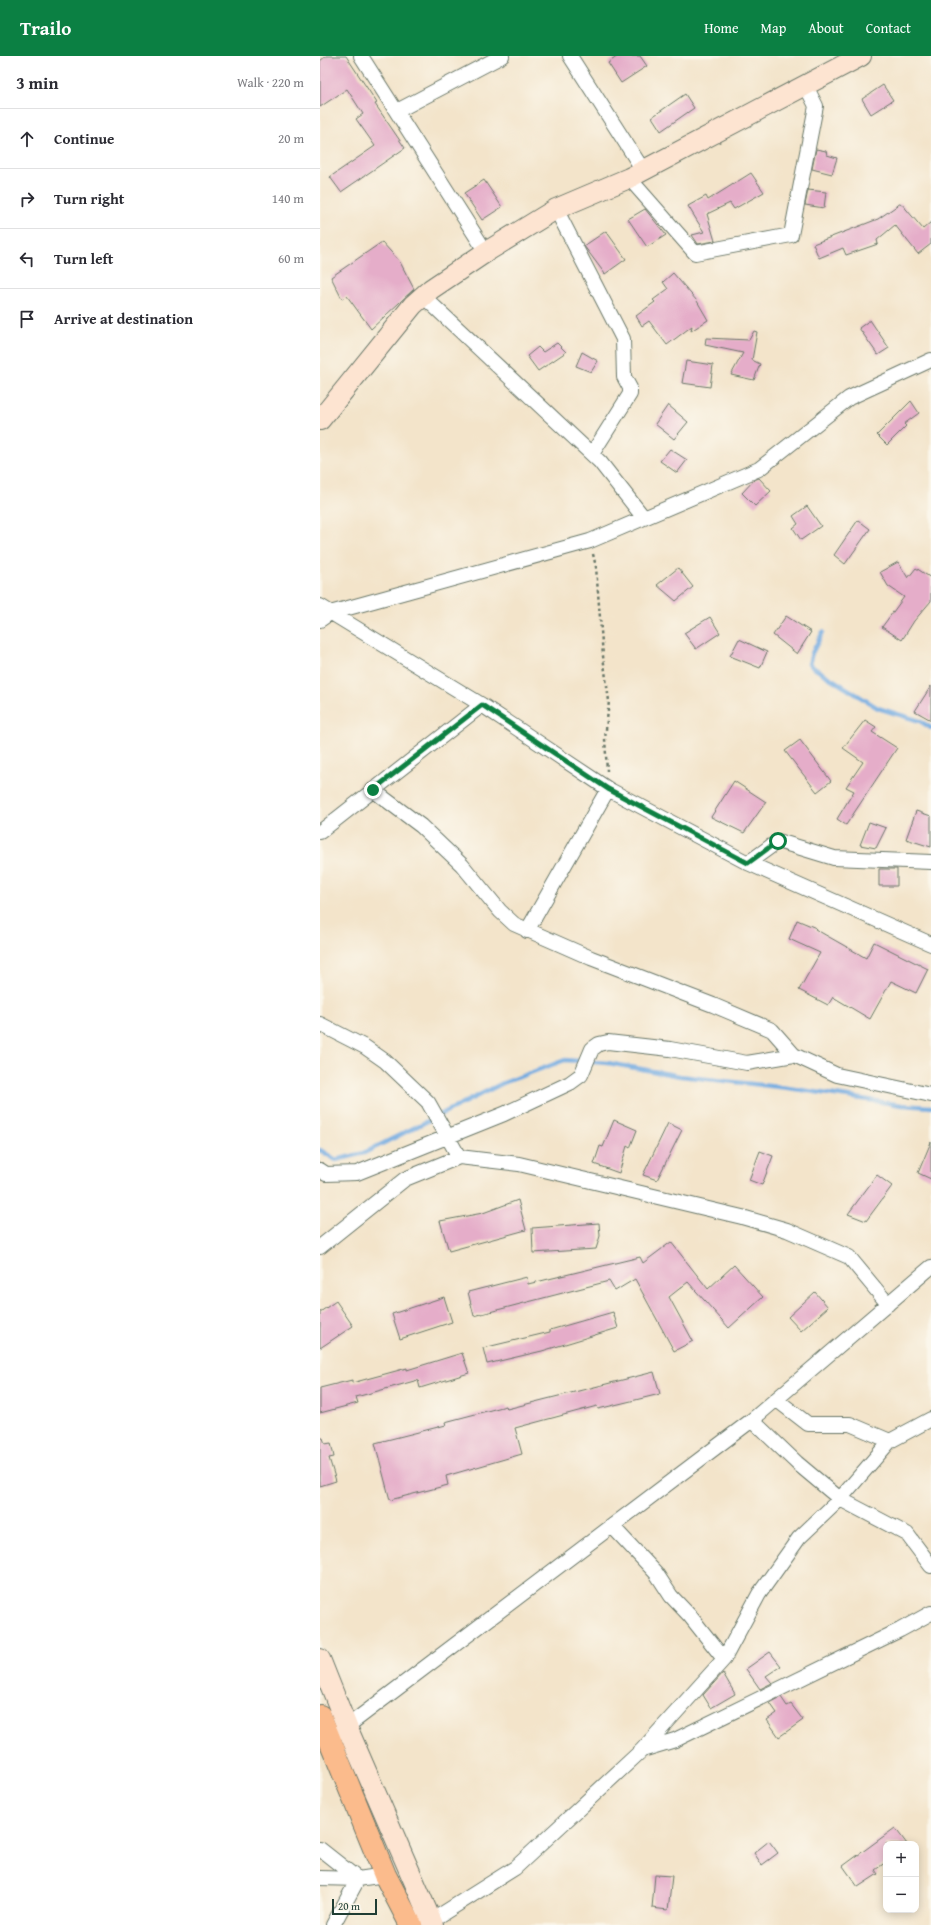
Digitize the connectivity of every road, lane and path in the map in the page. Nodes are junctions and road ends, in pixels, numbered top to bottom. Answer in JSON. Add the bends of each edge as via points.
{"nodes":[{"id":1,"x":361,"y":56,"type":"edge"},
{"id":2,"x":502,"y":56,"type":"edge"},
{"id":3,"x":570,"y":56,"type":"edge"},
{"id":4,"x":861,"y":56,"type":"edge"},
{"id":5,"x":805,"y":84,"type":"junction"},
{"id":6,"x":397,"y":111,"type":"junction"},
{"id":7,"x":636,"y":174,"type":"junction"},
{"id":8,"x":556,"y":209,"type":"junction"},
{"id":9,"x":486,"y":252,"type":"junction"},
{"id":10,"x":423,"y":296,"type":"junction"},
{"id":11,"x":931,"y":360,"type":"edge"},
{"id":12,"x":320,"y":420,"type":"edge"},
{"id":13,"x":592,"y":454,"type":"junction"},
{"id":14,"x":644,"y":518,"type":"junction"},
{"id":15,"x":590,"y":541,"type":"junction"},
{"id":16,"x":323,"y":613,"type":"edge"},
{"id":17,"x":482,"y":705,"type":"junction"},
{"id":18,"x":608,"y":789,"type":"junction"},
{"id":19,"x":373,"y":790,"type":"junction"},
{"id":20,"x":320,"y":832,"type":"edge"},
{"id":21,"x":931,"y":862,"type":"edge"},
{"id":22,"x":748,"y":863,"type":"junction"},
{"id":23,"x":527,"y":931,"type":"junction"},
{"id":24,"x":931,"y":944,"type":"edge"},
{"id":25,"x":320,"y":1024,"type":"edge"},
{"id":26,"x":794,"y":1055,"type":"junction"},
{"id":27,"x":931,"y":1095,"type":"edge"},
{"id":28,"x":445,"y":1131,"type":"junction"},
{"id":29,"x":459,"y":1157,"type":"junction"},
{"id":30,"x":320,"y":1170,"type":"edge"},
{"id":31,"x":320,"y":1247,"type":"edge"},
{"id":32,"x":931,"y":1266,"type":"edge"},
{"id":33,"x":888,"y":1304,"type":"junction"},
{"id":34,"x":777,"y":1400,"type":"junction"},
{"id":35,"x":931,"y":1419,"type":"edge"},
{"id":36,"x":752,"y":1420,"type":"junction"},
{"id":37,"x":890,"y":1442,"type":"junction"},
{"id":38,"x":840,"y":1499,"type":"junction"},
{"id":39,"x":612,"y":1526,"type":"junction"},
{"id":40,"x":931,"y":1566,"type":"edge"},
{"id":41,"x":931,"y":1613,"type":"edge"},
{"id":42,"x":320,"y":1659,"type":"edge"},
{"id":43,"x":724,"y":1659,"type":"junction"},
{"id":44,"x":320,"y":1716,"type":"edge"},
{"id":45,"x":338,"y":1732,"type":"junction"},
{"id":46,"x":642,"y":1750,"type":"junction"},
{"id":47,"x":320,"y":1849,"type":"edge"},
{"id":48,"x":385,"y":1874,"type":"junction"},
{"id":49,"x":320,"y":1878,"type":"edge"},
{"id":50,"x":358,"y":1879,"type":"junction"},
{"id":51,"x":425,"y":1924,"type":"edge"},
{"id":52,"x":333,"y":1925,"type":"edge"}],
"edges":[{"from":1,"to":6,"type":"street"},
{"from":2,"to":6,"type":"street"},
{"from":3,"to":7,"type":"street"},
{"from":4,"to":5,"type":"main road"},
{"from":5,"to":7,"type":"main road"},
{"from":5,"to":7,"type":"street","via":[[816,106],[791,235],[695,252]]},
{"from":6,"to":9,"type":"street"},
{"from":7,"to":8,"type":"main road"},
{"from":8,"to":9,"type":"main road"},
{"from":8,"to":13,"type":"street","via":[[623,339],[624,377],[630,394]]},
{"from":9,"to":10,"type":"main road"},
{"from":10,"to":12,"type":"main road"},
{"from":10,"to":13,"type":"street"},
{"from":11,"to":14,"type":"street","via":[[849,398],[759,469]]},
{"from":13,"to":14,"type":"street"},
{"from":14,"to":15,"type":"street"},
{"from":15,"to":16,"type":"street"},
{"from":15,"to":18,"type":"path","via":[[596,567],[609,701],[605,739]]},
{"from":16,"to":17,"type":"street"},
{"from":17,"to":18,"type":"street"},
{"from":17,"to":19,"type":"street"},
{"from":18,"to":22,"type":"street"},
{"from":18,"to":23,"type":"street"},
{"from":19,"to":20,"type":"street"},
{"from":19,"to":23,"type":"street","via":[[421,826],[462,865],[500,911],[514,924]]},
{"from":21,"to":22,"type":"street","via":[[834,858],[778,841]]},
{"from":22,"to":24,"type":"street"},
{"from":23,"to":26,"type":"street","via":[[772,1030]]},
{"from":25,"to":28,"type":"street","via":[[365,1047],[385,1061],[428,1102]]},
{"from":26,"to":27,"type":"street","via":[[838,1075]]},
{"from":26,"to":28,"type":"street","via":[[747,1063],[670,1049],[608,1042],[592,1048],[581,1075],[570,1083],[504,1114]]},
{"from":28,"to":29,"type":"street"},
{"from":28,"to":30,"type":"street","via":[[357,1173],[326,1174]]},
{"from":29,"to":31,"type":"street","via":[[405,1179]]},
{"from":29,"to":33,"type":"street","via":[[519,1164],[787,1230],[849,1257]]},
{"from":32,"to":33,"type":"street"},
{"from":33,"to":34,"type":"street"},
{"from":34,"to":36,"type":"street"},
{"from":34,"to":37,"type":"street","via":[[808,1424],[850,1424]]},
{"from":35,"to":37,"type":"street"},
{"from":36,"to":38,"type":"street"},
{"from":36,"to":39,"type":"street"},
{"from":37,"to":38,"type":"street"},
{"from":38,"to":40,"type":"street","via":[[907,1534]]},
{"from":38,"to":43,"type":"street","via":[[799,1538],[759,1594]]},
{"from":39,"to":43,"type":"street","via":[[656,1574],[671,1596]]},
{"from":39,"to":45,"type":"street"},
{"from":41,"to":46,"type":"street","via":[[675,1740]]},
{"from":42,"to":45,"type":"main road"},
{"from":43,"to":46,"type":"street"},
{"from":44,"to":45,"type":"main road"},
{"from":45,"to":48,"type":"main road"},
{"from":45,"to":51,"type":"main road"},
{"from":46,"to":51,"type":"street","via":[[515,1868]]},
{"from":47,"to":50,"type":"street"},
{"from":48,"to":50,"type":"street"},
{"from":48,"to":51,"type":"main road"},
{"from":49,"to":50,"type":"street"},
{"from":50,"to":52,"type":"street"}]}
